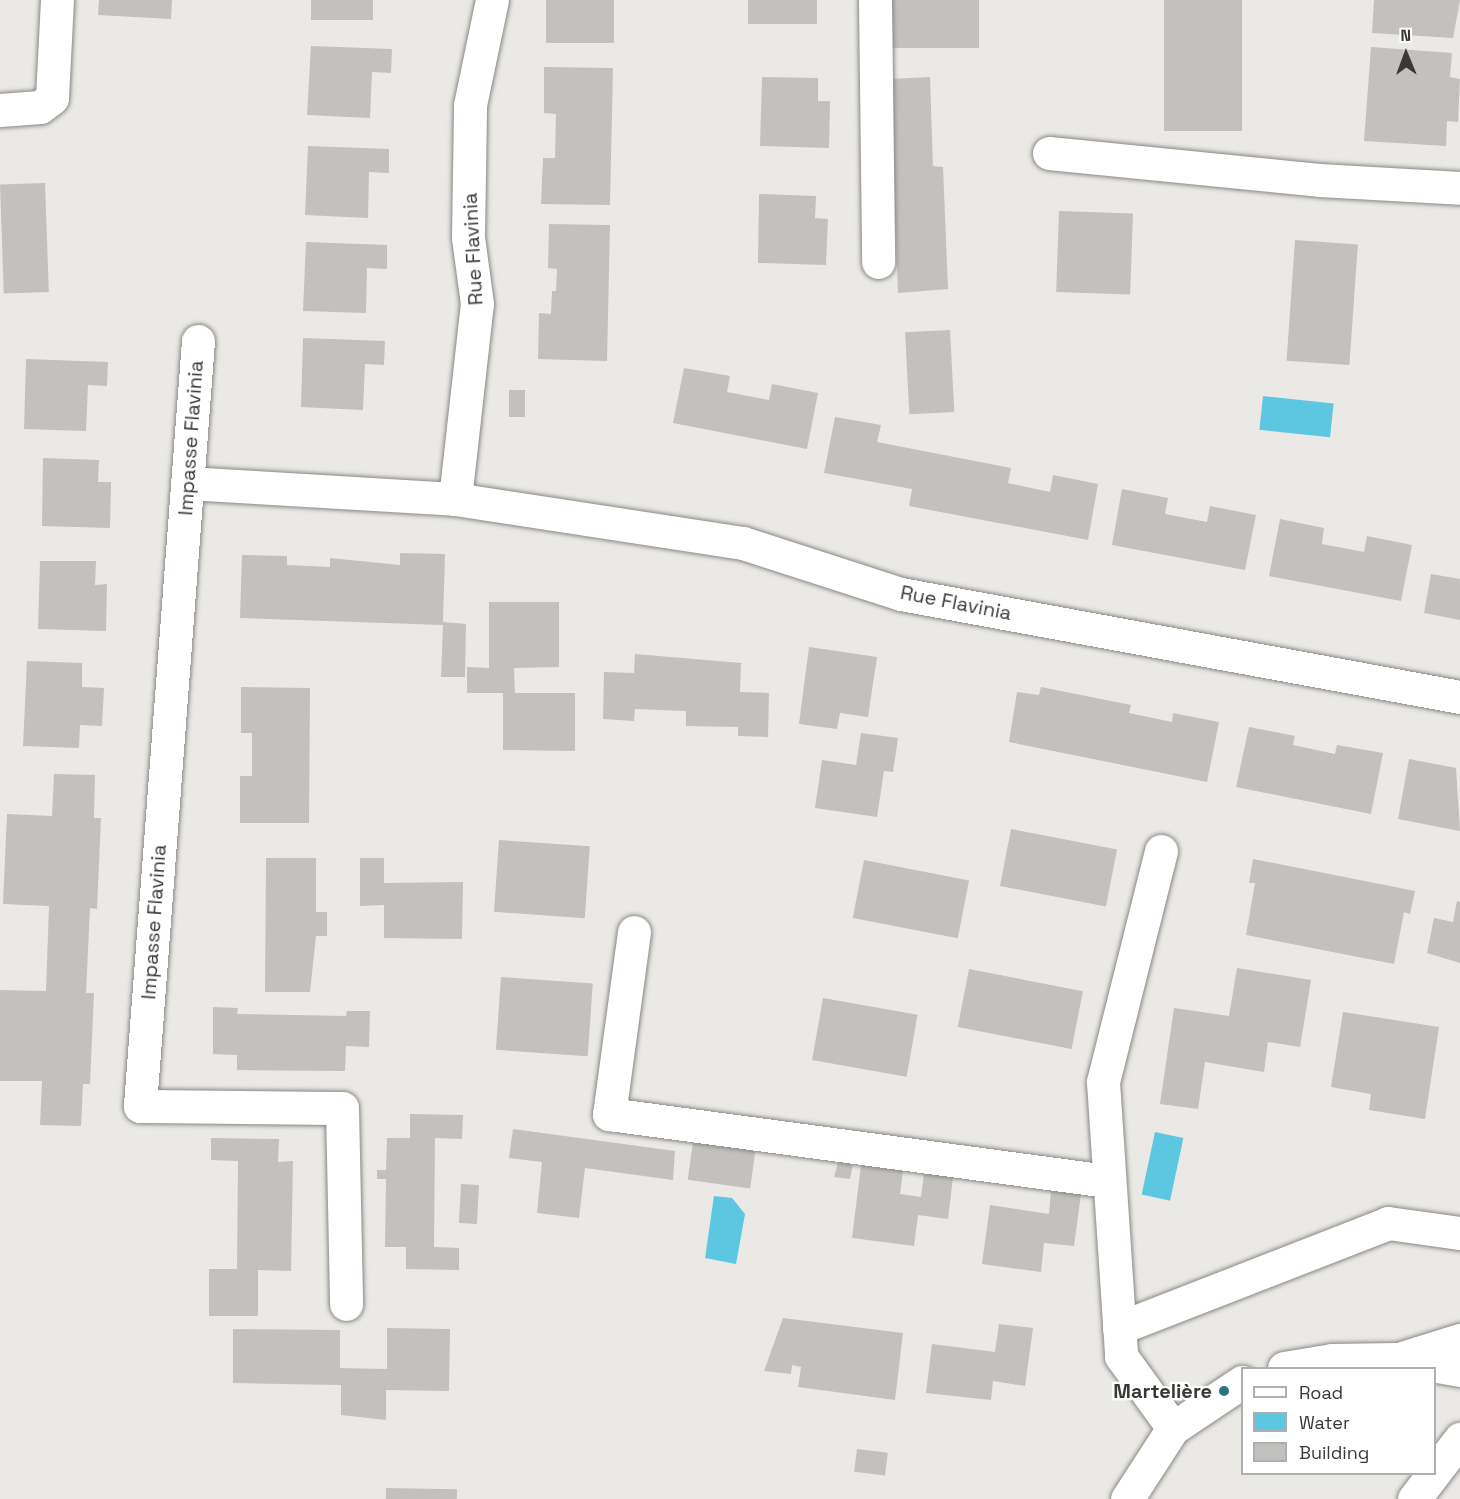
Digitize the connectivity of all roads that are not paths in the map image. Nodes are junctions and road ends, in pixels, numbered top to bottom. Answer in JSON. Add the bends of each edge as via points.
{"nodes":[{"id":1,"x":57,"y":0,"type":"edge"},
{"id":2,"x":492,"y":0,"type":"edge"},
{"id":3,"x":875,"y":0,"type":"edge"},
{"id":4,"x":0,"y":110,"type":"edge"},
{"id":5,"x":1049,"y":153,"type":"dead end"},
{"id":6,"x":1460,"y":188,"type":"edge"},
{"id":7,"x":878,"y":262,"type":"dead end"},
{"id":8,"x":198,"y":341,"type":"dead end"},
{"id":9,"x":187,"y":483,"type":"junction"},
{"id":10,"x":455,"y":499,"type":"junction"},
{"id":11,"x":1460,"y":697,"type":"edge"},
{"id":12,"x":1161,"y":851,"type":"dead end"},
{"id":13,"x":634,"y":932,"type":"dead end"},
{"id":14,"x":1107,"y":1181,"type":"junction"},
{"id":15,"x":1460,"y":1233,"type":"edge"},
{"id":16,"x":346,"y":1304,"type":"dead end"},
{"id":17,"x":1119,"y":1328,"type":"junction"},
{"id":18,"x":1460,"y":1340,"type":"edge"},
{"id":19,"x":1397,"y":1359,"type":"junction"},
{"id":20,"x":1290,"y":1367,"type":"edge"},
{"id":21,"x":1460,"y":1370,"type":"edge"},
{"id":22,"x":1241,"y":1384,"type":"edge"},
{"id":23,"x":1173,"y":1428,"type":"junction"},
{"id":24,"x":1460,"y":1439,"type":"edge"},
{"id":25,"x":1460,"y":1459,"type":"edge"},
{"id":26,"x":1436,"y":1471,"type":"edge"},
{"id":27,"x":1433,"y":1475,"type":"edge"},
{"id":28,"x":1420,"y":1493,"type":"edge"},
{"id":29,"x":1127,"y":1499,"type":"edge"}],
"edges":[{"from":1,"to":4,"type":"street","via":[[52,98],[40,107]]},
{"from":2,"to":10,"type":"street","name":"Rue Flavinia","via":[[470,105],[468,237],[477,304]]},
{"from":3,"to":7,"type":"street"},
{"from":5,"to":6,"type":"street","via":[[1319,180]]},
{"from":8,"to":9,"type":"street","name":"Impasse Flavinia"},
{"from":9,"to":10,"type":"street","name":"Rue Flavinia"},
{"from":9,"to":16,"type":"street","name":"Impasse Flavinia","via":[[140,1106],[342,1108]]},
{"from":10,"to":11,"type":"street","name":"Rue Flavinia","via":[[743,543],[901,594]]},
{"from":12,"to":14,"type":"street","via":[[1103,1082]]},
{"from":13,"to":14,"type":"street","via":[[609,1114]]},
{"from":14,"to":17,"type":"street"},
{"from":15,"to":17,"type":"street","via":[[1388,1223]]},
{"from":17,"to":23,"type":"street","via":[[1121,1356]]},
{"from":18,"to":19,"type":"street"},
{"from":19,"to":20,"type":"street","via":[[1332,1360]]},
{"from":19,"to":21,"type":"street"},
{"from":22,"to":23,"type":"street"},
{"from":23,"to":29,"type":"street"},
{"from":24,"to":26,"type":"street"},
{"from":25,"to":28,"type":"street"},
{"from":27,"to":28,"type":"street"}]}
